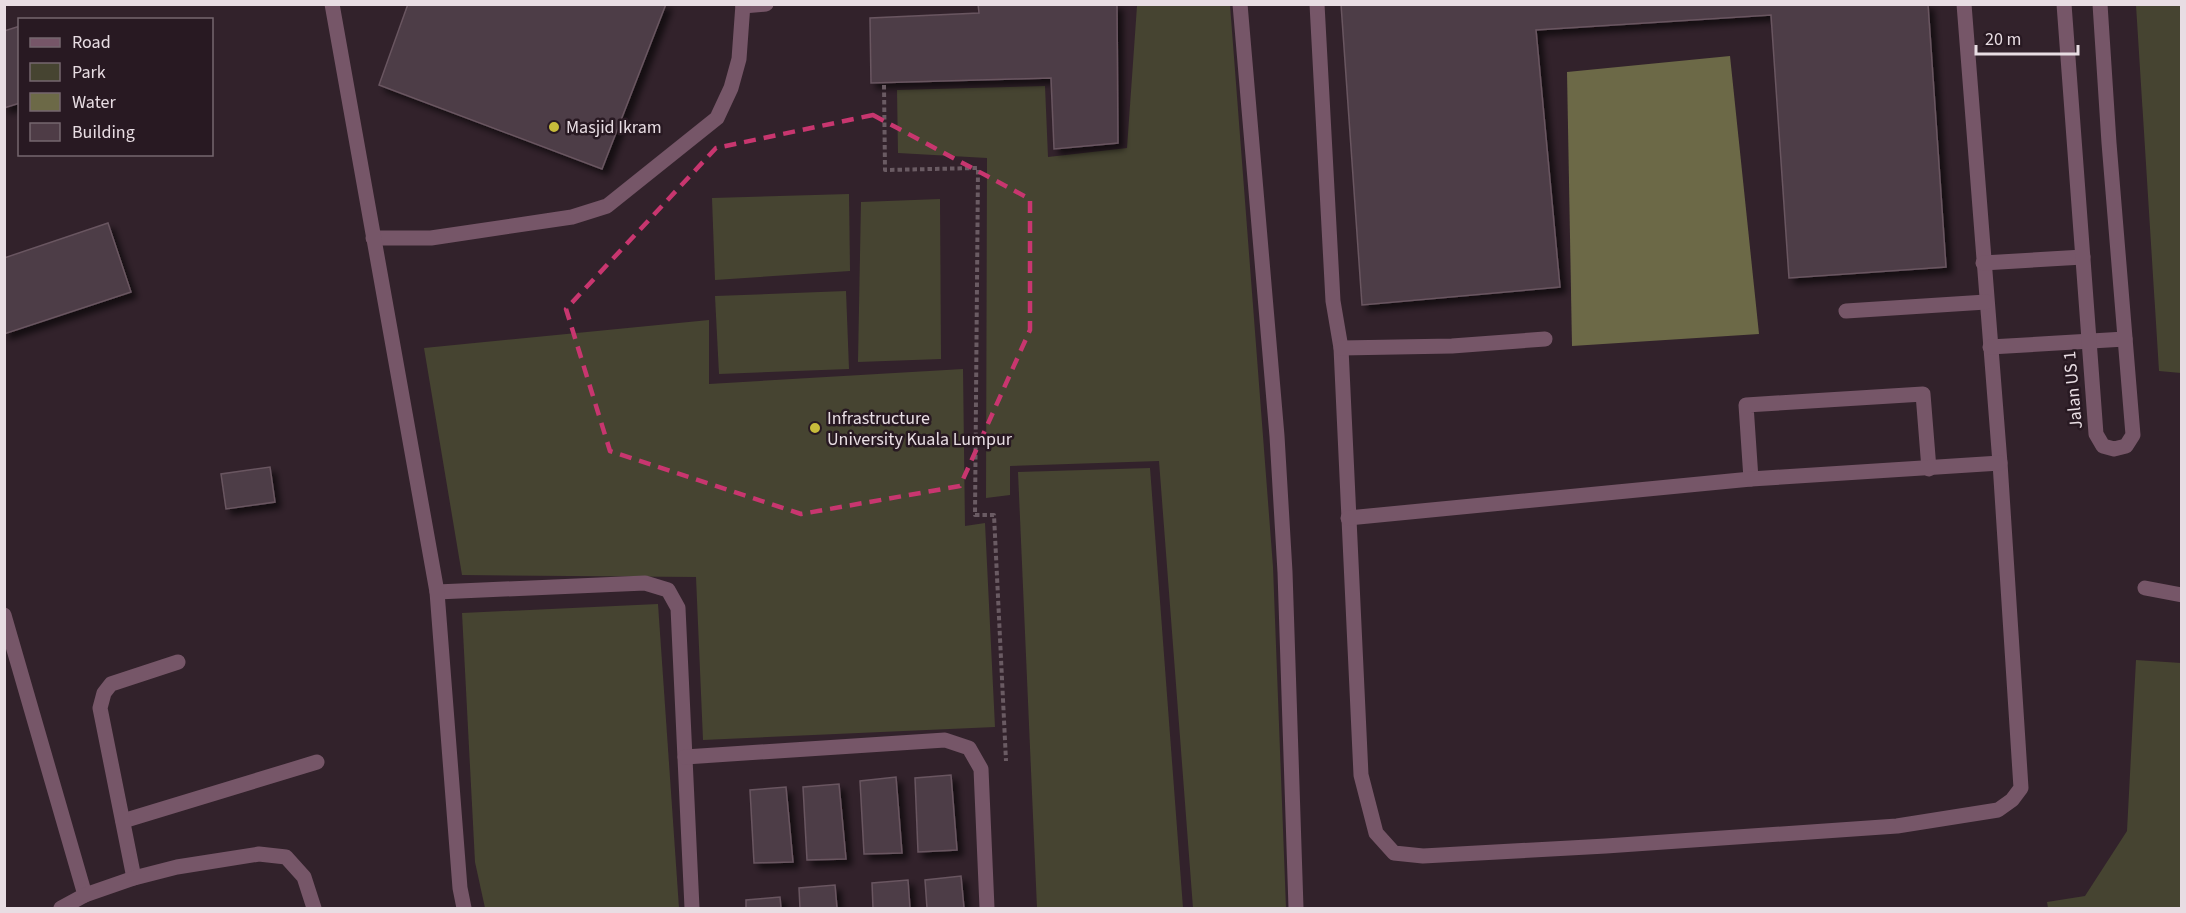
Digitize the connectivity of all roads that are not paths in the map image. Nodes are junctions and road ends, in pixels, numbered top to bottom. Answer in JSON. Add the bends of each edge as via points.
{"nodes":[{"id":1,"x":332,"y":4,"type":"edge"},
{"id":2,"x":766,"y":4,"type":"edge"},
{"id":3,"x":1240,"y":4,"type":"edge"},
{"id":4,"x":1317,"y":4,"type":"edge"},
{"id":5,"x":1964,"y":4,"type":"edge"},
{"id":6,"x":2064,"y":4,"type":"edge"},
{"id":7,"x":2100,"y":4,"type":"edge"},
{"id":8,"x":743,"y":5,"type":"edge"},
{"id":9,"x":373,"y":238,"type":"junction"},
{"id":10,"x":2083,"y":257,"type":"junction"},
{"id":11,"x":1983,"y":263,"type":"junction"},
{"id":12,"x":1986,"y":302,"type":"junction"},
{"id":13,"x":1846,"y":311,"type":"dead end"},
{"id":14,"x":1545,"y":339,"type":"dead end"},
{"id":15,"x":2125,"y":339,"type":"junction"},
{"id":16,"x":2088,"y":342,"type":"junction"},
{"id":17,"x":1990,"y":347,"type":"junction"},
{"id":18,"x":1341,"y":348,"type":"junction"},
{"id":19,"x":2000,"y":463,"type":"junction"},
{"id":20,"x":1929,"y":469,"type":"junction"},
{"id":21,"x":1751,"y":480,"type":"junction"},
{"id":22,"x":1348,"y":518,"type":"junction"},
{"id":23,"x":2145,"y":588,"type":"dead end"},
{"id":24,"x":437,"y":592,"type":"junction"},
{"id":25,"x":2181,"y":595,"type":"edge"},
{"id":26,"x":4,"y":615,"type":"edge"},
{"id":27,"x":178,"y":662,"type":"dead end"},
{"id":28,"x":685,"y":757,"type":"junction"},
{"id":29,"x":317,"y":762,"type":"dead end"},
{"id":30,"x":123,"y":821,"type":"junction"},
{"id":31,"x":134,"y":878,"type":"junction"},
{"id":32,"x":85,"y":895,"type":"junction"},
{"id":33,"x":61,"y":909,"type":"edge"},
{"id":34,"x":314,"y":909,"type":"edge"},
{"id":35,"x":464,"y":909,"type":"edge"},
{"id":36,"x":692,"y":909,"type":"edge"},
{"id":37,"x":987,"y":909,"type":"edge"},
{"id":38,"x":1296,"y":909,"type":"edge"}],
"edges":[{"from":1,"to":9,"type":"street"},
{"from":2,"to":8,"type":"street"},
{"from":3,"to":38,"type":"street","via":[[1285,572]]},
{"from":4,"to":18,"type":"street","via":[[1333,301]]},
{"from":5,"to":11,"type":"street"},
{"from":6,"to":10,"type":"street","name":"Jalan US 1"},
{"from":7,"to":15,"type":"street","name":"Jalan US 1"},
{"from":8,"to":9,"type":"street","via":[[739,59],[717,118],[607,206],[572,217],[431,238]]},
{"from":9,"to":24,"type":"street"},
{"from":10,"to":11,"type":"street"},
{"from":10,"to":16,"type":"street","name":"Jalan US 1"},
{"from":11,"to":12,"type":"street"},
{"from":12,"to":13,"type":"street"},
{"from":12,"to":17,"type":"street"},
{"from":14,"to":18,"type":"street"},
{"from":15,"to":16,"type":"street"},
{"from":15,"to":16,"type":"street","name":"Jalan US 1","via":[[2133,435],[2126,446],[2114,449],[2103,446],[2096,434]]},
{"from":16,"to":17,"type":"street"},
{"from":17,"to":19,"type":"street"},
{"from":18,"to":22,"type":"street"},
{"from":19,"to":20,"type":"street"},
{"from":19,"to":22,"type":"street","via":[[2021,788],[1998,810],[1897,825],[1606,846],[1423,856],[1394,853],[1376,833],[1361,775]]},
{"from":20,"to":21,"type":"street"},
{"from":20,"to":21,"type":"street","via":[[1923,394],[1746,405]]},
{"from":21,"to":22,"type":"street"},
{"from":23,"to":25,"type":"street"},
{"from":24,"to":28,"type":"street","via":[[645,584],[668,590],[678,608]]},
{"from":24,"to":35,"type":"street"},
{"from":26,"to":32,"type":"street"},
{"from":27,"to":30,"type":"street","via":[[111,684],[104,693],[100,708]]},
{"from":28,"to":36,"type":"street"},
{"from":28,"to":37,"type":"street","via":[[945,740],[969,748],[981,769]]},
{"from":29,"to":30,"type":"street"},
{"from":30,"to":31,"type":"street"},
{"from":31,"to":32,"type":"street"},
{"from":31,"to":34,"type":"street","via":[[259,854],[285,857],[304,877]]},
{"from":32,"to":33,"type":"street"}]}
